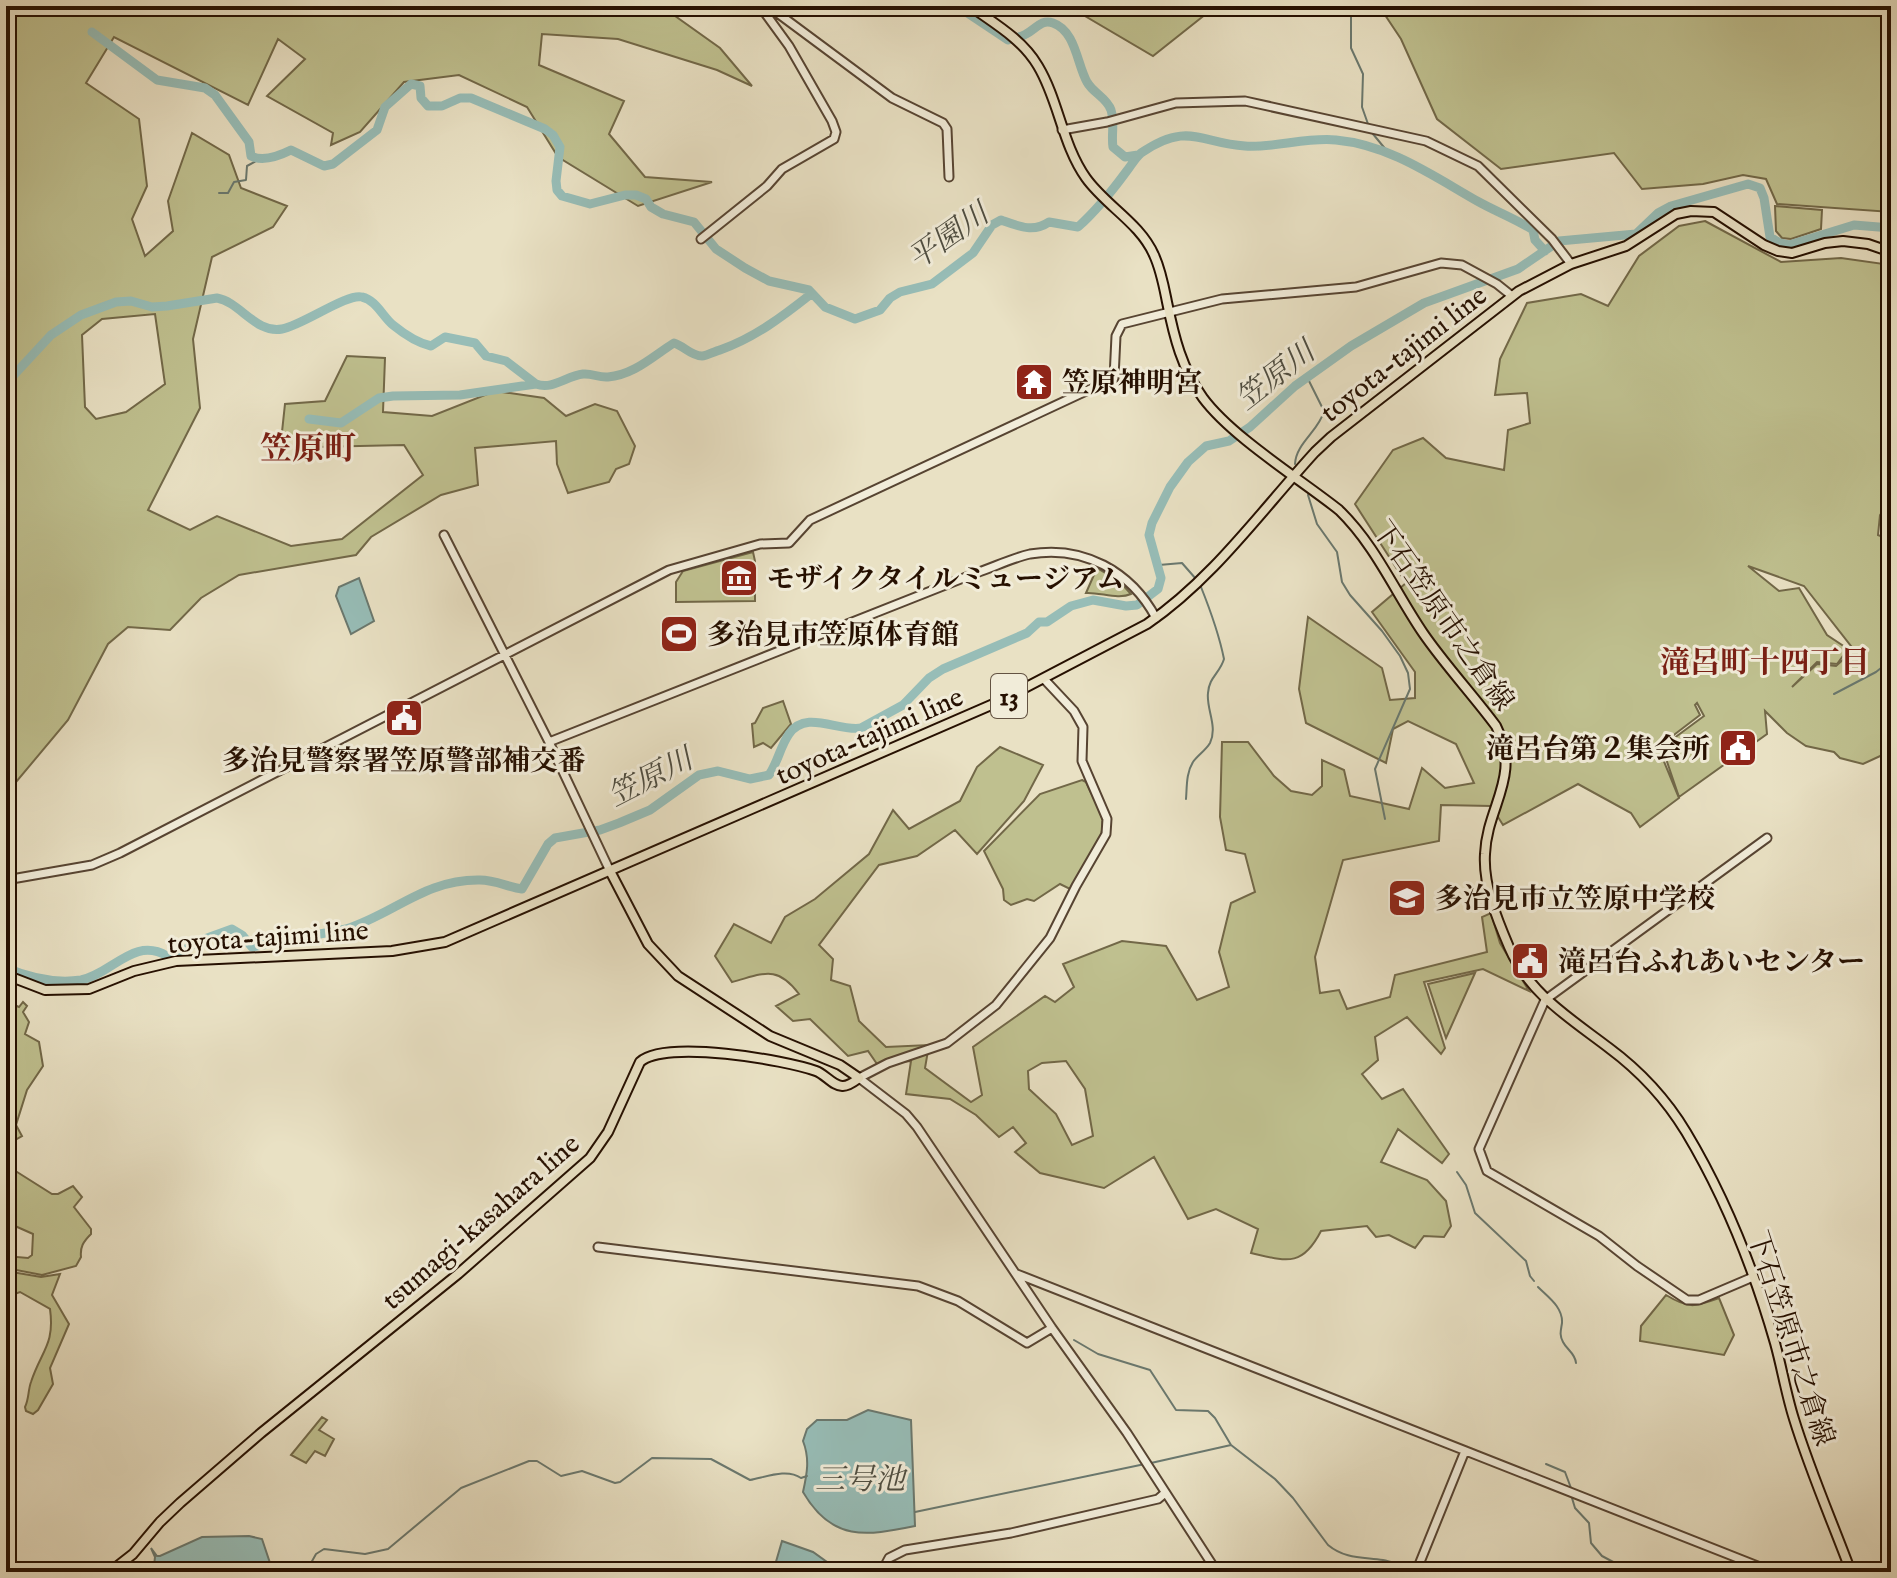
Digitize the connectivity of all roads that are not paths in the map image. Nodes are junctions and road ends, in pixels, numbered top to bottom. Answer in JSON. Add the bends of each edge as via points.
{"nodes":[{"id":1,"x":760,"y":6,"type":"edge"},
{"id":2,"x":768,"y":6,"type":"edge"},
{"id":3,"x":970,"y":6,"type":"edge"},
{"id":4,"x":1062,"y":130,"type":"junction"},
{"id":5,"x":949,"y":177,"type":"dead end"},
{"id":6,"x":701,"y":239,"type":"dead end"},
{"id":7,"x":1891,"y":252,"type":"edge"},
{"id":8,"x":1571,"y":264,"type":"junction"},
{"id":9,"x":1512,"y":296,"type":"junction"},
{"id":10,"x":1169,"y":311,"type":"junction"},
{"id":11,"x":1294,"y":475,"type":"junction"},
{"id":12,"x":444,"y":535,"type":"dead end"},
{"id":13,"x":1156,"y":618,"type":"junction"},
{"id":14,"x":504,"y":655,"type":"junction"},
{"id":15,"x":1044,"y":679,"type":"junction"},
{"id":16,"x":549,"y":742,"type":"junction"},
{"id":17,"x":1767,"y":838,"type":"dead end"},
{"id":18,"x":610,"y":871,"type":"junction"},
{"id":19,"x":6,"y":880,"type":"edge"},
{"id":20,"x":6,"y":975,"type":"edge"},
{"id":21,"x":1545,"y":1000,"type":"junction"},
{"id":22,"x":859,"y":1078,"type":"junction"},
{"id":23,"x":598,"y":1247,"type":"dead end"},
{"id":24,"x":1017,"y":1274,"type":"junction"},
{"id":25,"x":1753,"y":1277,"type":"junction"},
{"id":26,"x":1052,"y":1328,"type":"junction"},
{"id":27,"x":1465,"y":1451,"type":"junction"},
{"id":28,"x":1165,"y":1493,"type":"junction"},
{"id":29,"x":882,"y":1571,"type":"edge"},
{"id":30,"x":110,"y":1572,"type":"edge"},
{"id":31,"x":1217,"y":1572,"type":"edge"},
{"id":32,"x":1416,"y":1572,"type":"edge"},
{"id":33,"x":1773,"y":1572,"type":"edge"},
{"id":34,"x":1851,"y":1572,"type":"edge"}],
"edges":[{"from":1,"to":6,"type":"street","via":[[789,46],[836,132],[834,139],[782,169]]},
{"from":2,"to":5,"type":"street","via":[[892,98],[943,123]]},
{"from":3,"to":4,"type":"main road","name":"下石笠原市之倉線","via":[[1009,33],[1039,68]]},
{"from":4,"to":8,"type":"street","via":[[1176,103],[1245,101],[1426,141],[1478,166]]},
{"from":4,"to":10,"type":"main road","name":"下石笠原市之倉線","via":[[1082,171],[1151,249]]},
{"from":7,"to":8,"type":"main road","name":"toyota-tajimi line","number":"13","via":[[1843,241],[1792,253],[1778,251],[1714,212],[1691,211],[1676,214],[1626,246]]},
{"from":8,"to":9,"type":"main road","name":"toyota-tajimi line","number":"13"},
{"from":9,"to":10,"type":"street","via":[[1462,265],[1441,263],[1356,287],[1254,295]]},
{"from":9,"to":11,"type":"main road","name":"toyota-tajimi line","number":"13","via":[[1331,437]]},
{"from":10,"to":11,"type":"main road","name":"下石笠原市之倉線","via":[[1186,370],[1214,412]]},
{"from":10,"to":14,"type":"street","via":[[1122,324],[1116,336],[1114,378],[810,520],[789,543],[760,544],[669,570]]},
{"from":11,"to":13,"type":"main road","name":"toyota-tajimi line","number":"13","via":[[1195,588]]},
{"from":11,"to":21,"type":"main road","name":"下石笠原市之倉線","via":[[1355,526],[1424,633],[1503,740],[1507,775],[1487,834],[1485,874],[1510,951]]},
{"from":12,"to":14,"type":"street"},
{"from":13,"to":15,"type":"main road","name":"toyota-tajimi line","number":"13"},
{"from":13,"to":16,"type":"street","via":[[1139,591],[1114,570],[1081,555],[1019,557]]},
{"from":14,"to":16,"type":"street"},
{"from":14,"to":19,"type":"street","via":[[107,860]]},
{"from":15,"to":18,"type":"main road","name":"toyota-tajimi line","number":"13"},
{"from":15,"to":22,"type":"street","via":[[1083,727],[1082,761],[1107,819],[1106,834],[1050,938],[996,1005],[947,1043]]},
{"from":16,"to":18,"type":"street"},
{"from":17,"to":21,"type":"street"},
{"from":18,"to":20,"type":"main road","name":"toyota-tajimi line","number":"13","via":[[429,947],[176,961],[89,989],[45,990]]},
{"from":18,"to":22,"type":"main road","via":[[648,944],[678,976],[770,1036]]},
{"from":21,"to":25,"type":"main road","name":"下石笠原市之倉線","via":[[1632,1067],[1669,1106],[1724,1207]]},
{"from":21,"to":25,"type":"street","via":[[1481,1140],[1487,1171],[1599,1236],[1687,1300]]},
{"from":22,"to":24,"type":"street","via":[[917,1127]]},
{"from":22,"to":30,"type":"main road","name":"tsumagi-kasahara line","via":[[841,1086],[815,1071],[728,1054],[646,1056],[590,1158],[458,1274],[269,1426]]},
{"from":23,"to":26,"type":"street","via":[[918,1286],[958,1301],[1027,1343]]},
{"from":24,"to":26,"type":"street"},
{"from":24,"to":27,"type":"street"},
{"from":25,"to":34,"type":"main road","name":"下石笠原市之倉線","via":[[1794,1419]]},
{"from":26,"to":28,"type":"street"},
{"from":27,"to":32,"type":"street"},
{"from":27,"to":33,"type":"street"},
{"from":28,"to":29,"type":"street","via":[[1158,1499],[1011,1533],[905,1550],[889,1558]]},
{"from":28,"to":31,"type":"street"}]}
